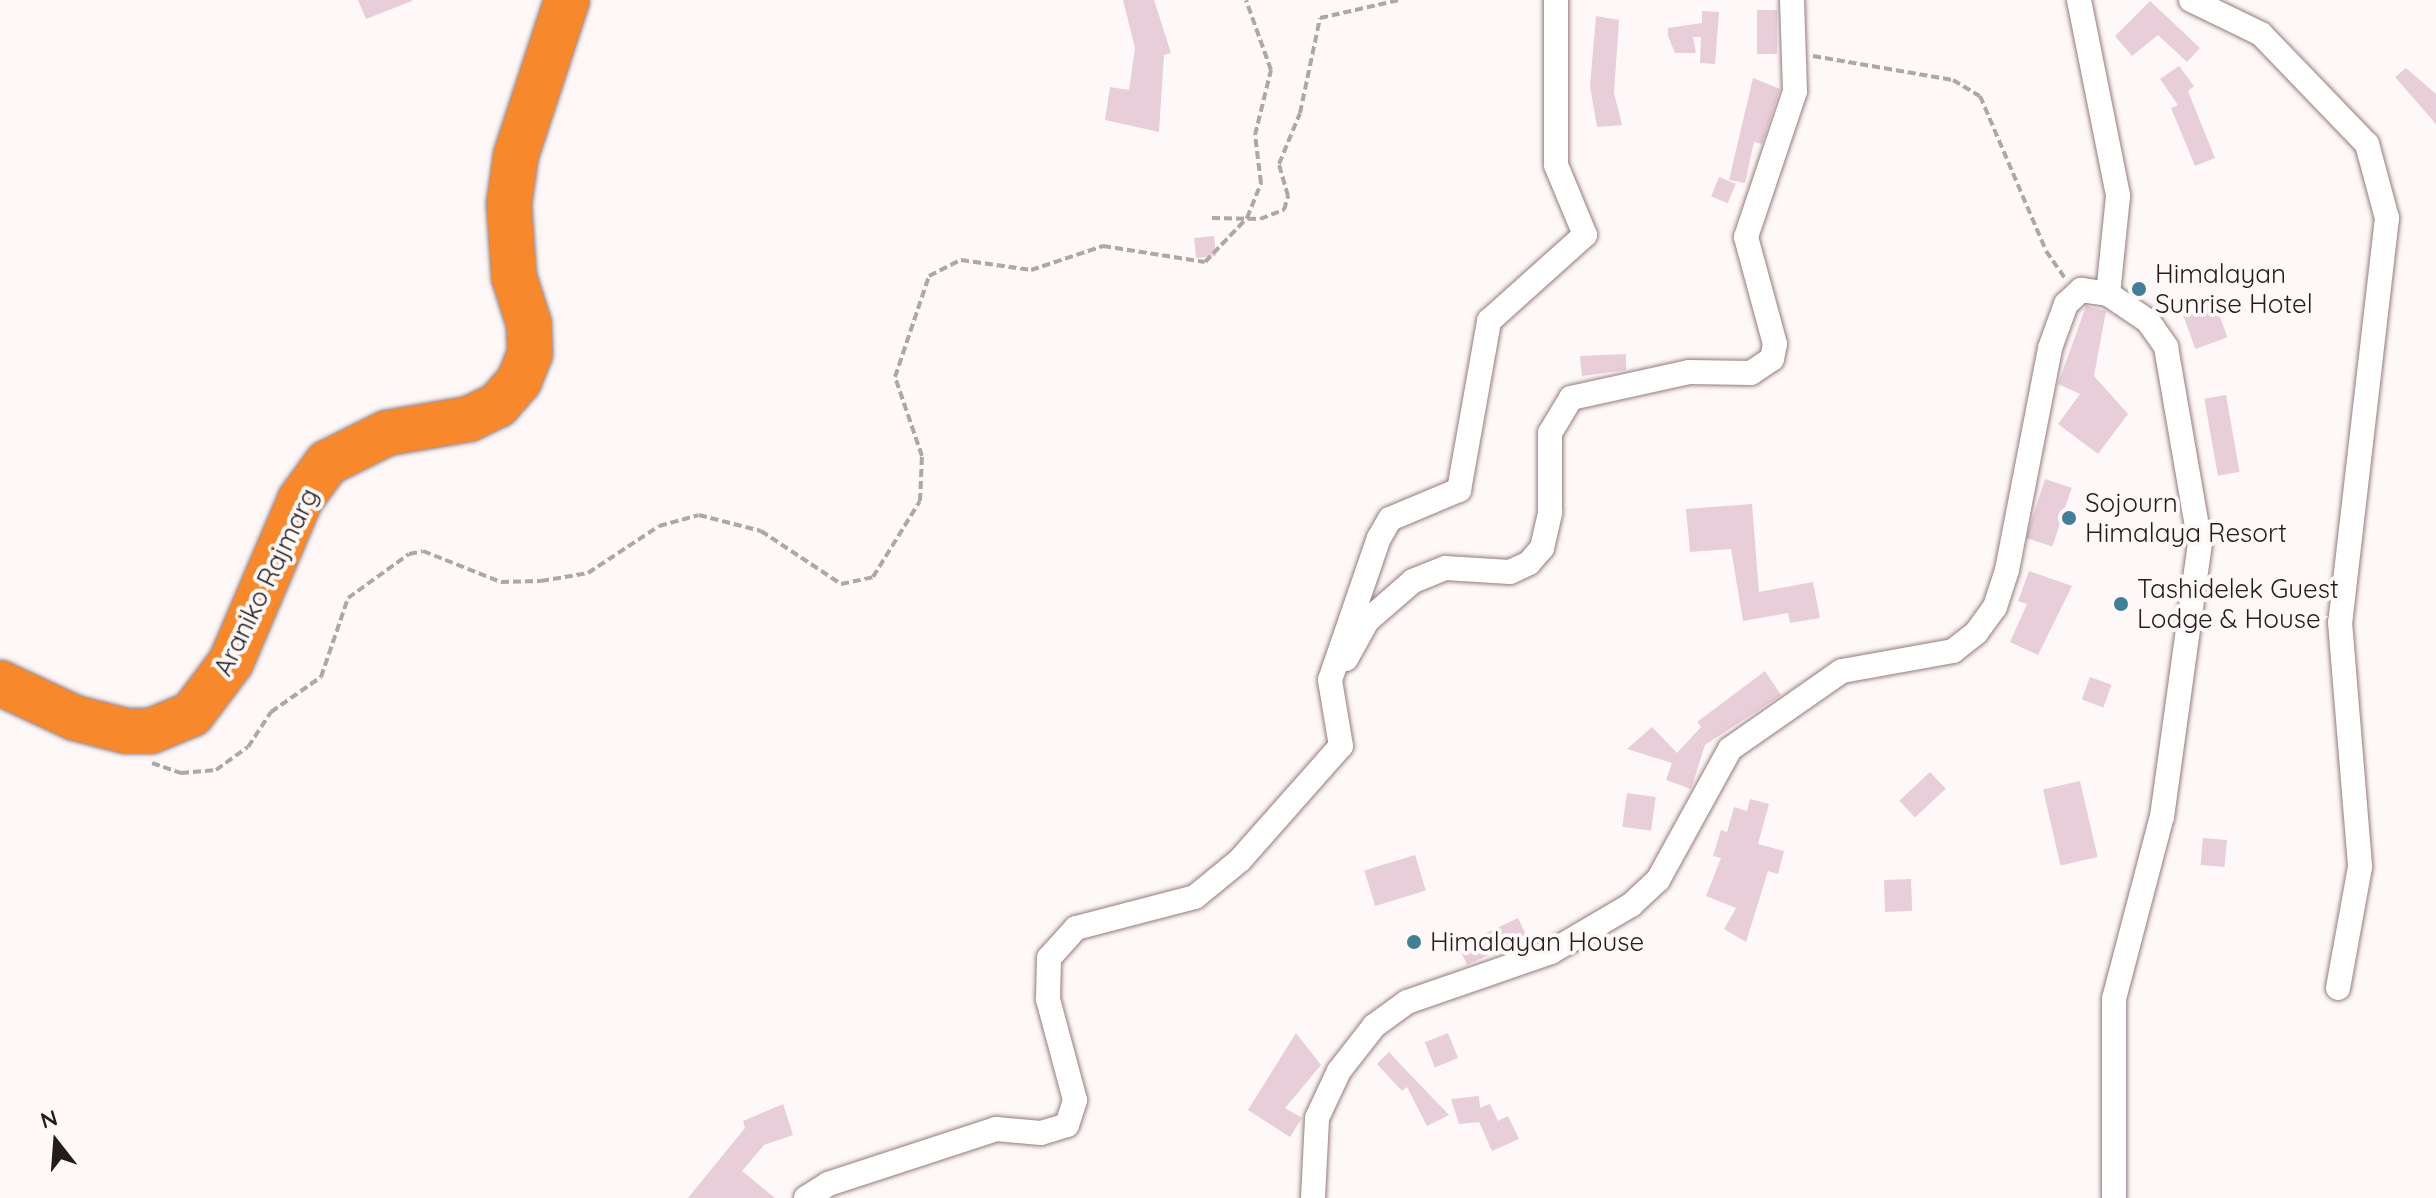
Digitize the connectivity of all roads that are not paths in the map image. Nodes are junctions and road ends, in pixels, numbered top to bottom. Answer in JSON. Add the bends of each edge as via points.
{"nodes":[{"id":1,"x":567,"y":0,"type":"edge"},
{"id":2,"x":1556,"y":0,"type":"edge"},
{"id":3,"x":1792,"y":0,"type":"edge"},
{"id":4,"x":2079,"y":0,"type":"edge"},
{"id":5,"x":2191,"y":0,"type":"edge"},
{"id":6,"x":2108,"y":294,"type":"junction"},
{"id":7,"x":0,"y":683,"type":"edge"},
{"id":8,"x":1339,"y":718,"type":"junction"},
{"id":9,"x":2338,"y":988,"type":"dead end"},
{"id":10,"x":806,"y":1198,"type":"edge"},
{"id":11,"x":1313,"y":1198,"type":"edge"},
{"id":12,"x":2114,"y":1198,"type":"edge"}],
"edges":[{"from":1,"to":7,"type":"highway","name":"Araniko Rajmarg","via":[[516,155],[509,204],[514,277],[529,324],[530,354],[519,381],[498,405],[469,419],[387,433],[327,463],[300,500],[209,698],[170,726],[126,731],[75,718]]},
{"from":2,"to":8,"type":"street","via":[[1556,165],[1585,235],[1489,321],[1459,490],[1390,519],[1379,538],[1330,680]]},
{"from":3,"to":8,"type":"street","via":[[1795,53],[1787,126],[1746,237],[1775,344],[1772,359],[1751,373],[1689,372],[1571,398],[1550,433],[1542,548],[1510,572],[1445,568],[1413,581],[1367,621],[1347,654]]},
{"from":4,"to":6,"type":"street","via":[[2118,196]]},
{"from":5,"to":9,"type":"street","via":[[2261,34],[2367,144],[2387,218],[2340,622],[2360,867]]},
{"from":6,"to":11,"type":"street","via":[[2081,290],[2066,304],[2050,348],[2007,570],[1995,607],[1976,633],[1953,651],[1842,671],[1730,749],[1658,880],[1631,905],[1551,952],[1407,1002],[1374,1026],[1339,1071],[1317,1118]]},
{"from":6,"to":12,"type":"street","via":[[2148,321],[2166,347],[2200,543],[2162,816],[2114,999]]},
{"from":8,"to":10,"type":"street","via":[[1341,746],[1240,860],[1195,897],[1076,928],[1049,958],[1048,999],[1075,1100],[1067,1125],[1041,1133],[996,1129],[828,1184]]}]}
